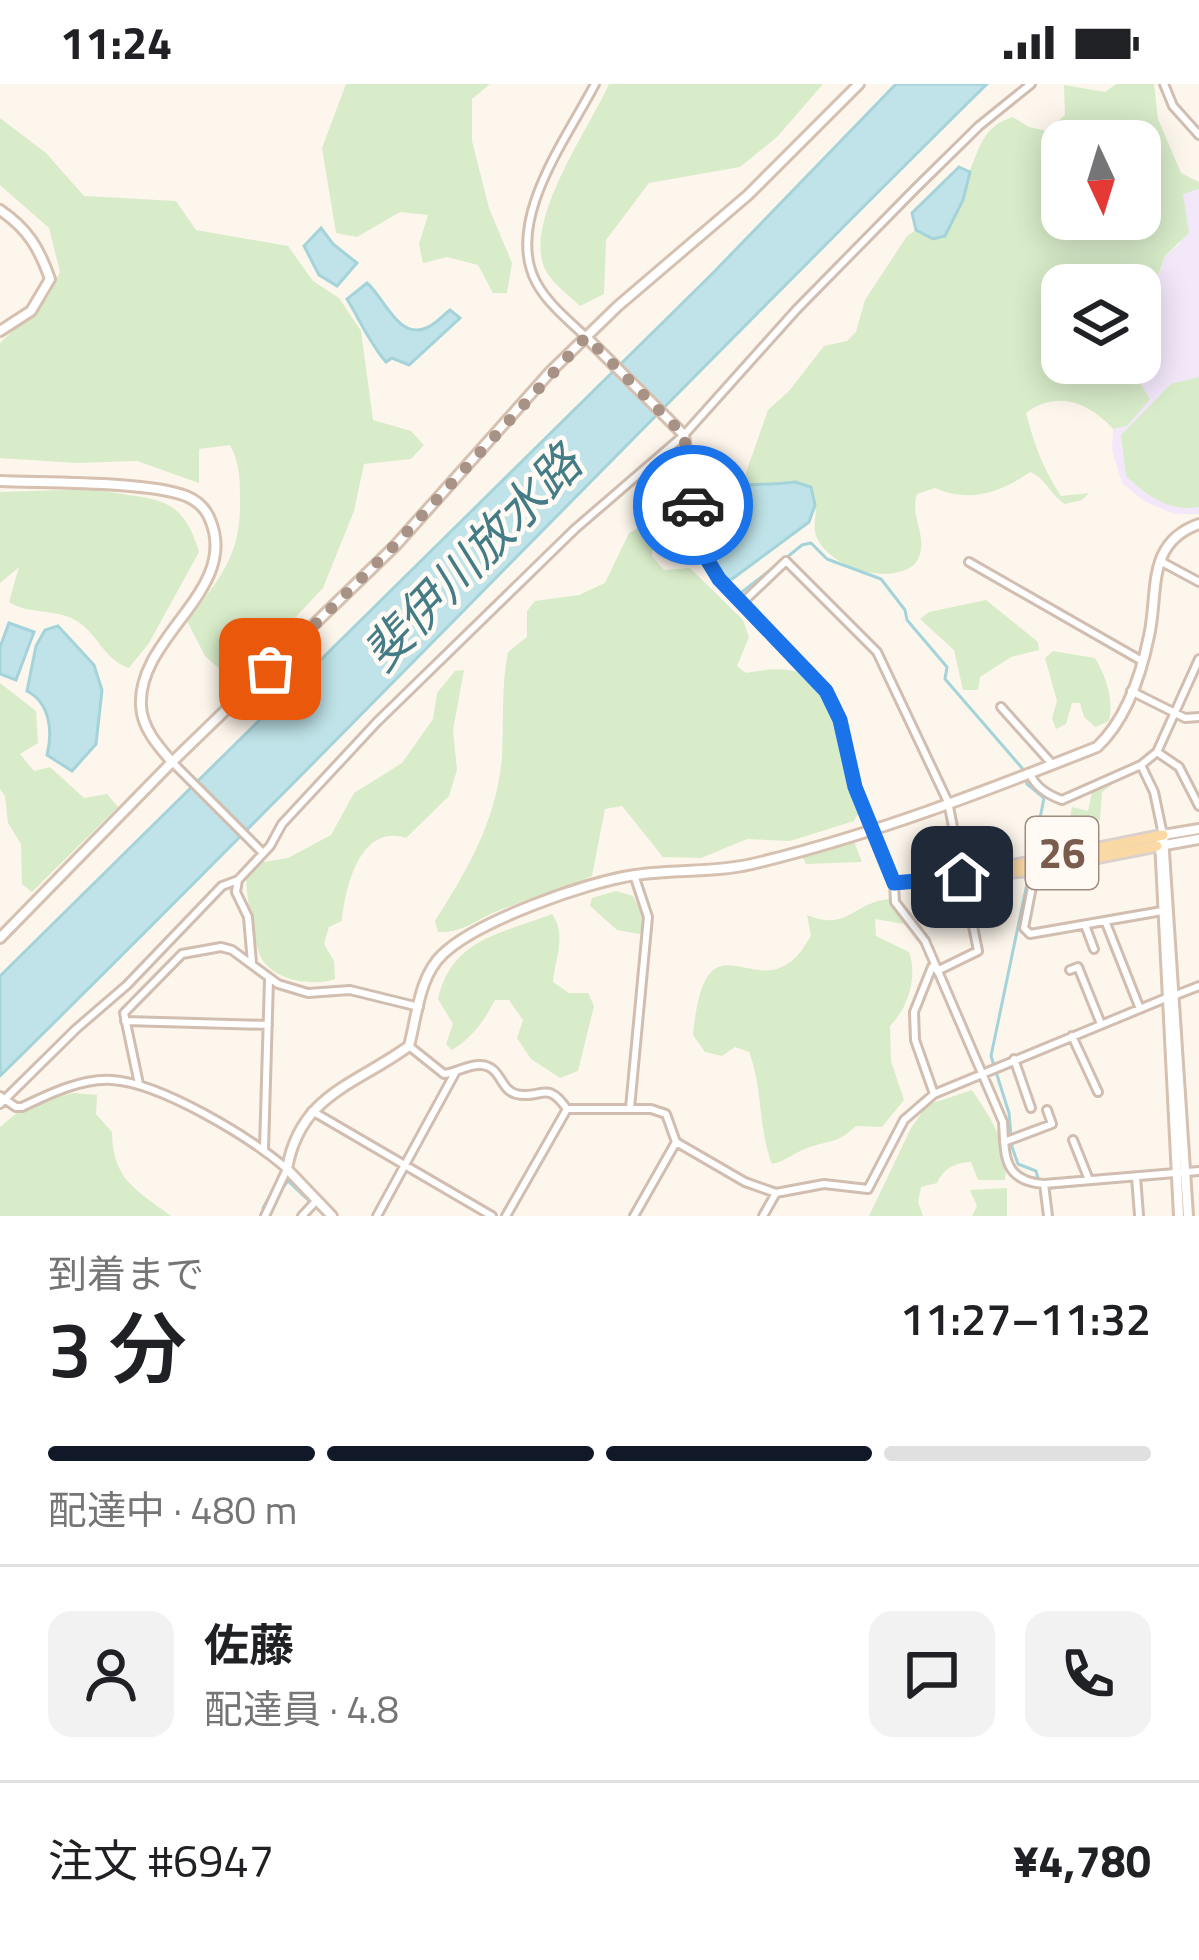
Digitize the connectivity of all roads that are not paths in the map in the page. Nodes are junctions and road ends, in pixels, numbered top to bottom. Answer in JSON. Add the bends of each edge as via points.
{"nodes":[{"id":1,"x":595,"y":84,"type":"edge"},
{"id":2,"x":859,"y":84,"type":"edge"},
{"id":3,"x":1030,"y":84,"type":"edge"},
{"id":4,"x":1165,"y":84,"type":"edge"},
{"id":5,"x":1199,"y":136,"type":"edge"},
{"id":6,"x":0,"y":210,"type":"edge"},
{"id":7,"x":0,"y":331,"type":"edge"},
{"id":8,"x":586,"y":337,"type":"junction"},
{"id":9,"x":684,"y":435,"type":"junction"},
{"id":10,"x":0,"y":481,"type":"edge"},
{"id":11,"x":1199,"y":524,"type":"edge"},
{"id":12,"x":1158,"y":560,"type":"junction"},
{"id":13,"x":969,"y":562,"type":"dead end"},
{"id":14,"x":1199,"y":582,"type":"edge"},
{"id":15,"x":742,"y":602,"type":"junction"},
{"id":16,"x":1199,"y":659,"type":"edge"},
{"id":17,"x":1142,"y":661,"type":"junction"},
{"id":18,"x":1131,"y":691,"type":"junction"},
{"id":19,"x":1000,"y":706,"type":"dead end"},
{"id":20,"x":1177,"y":715,"type":"junction"},
{"id":21,"x":1199,"y":717,"type":"edge"},
{"id":22,"x":1157,"y":752,"type":"junction"},
{"id":23,"x":172,"y":762,"type":"junction"},
{"id":24,"x":1053,"y":765,"type":"junction"},
{"id":25,"x":1142,"y":765,"type":"junction"},
{"id":26,"x":1030,"y":774,"type":"junction"},
{"id":27,"x":948,"y":802,"type":"junction"},
{"id":28,"x":1199,"y":806,"type":"edge"},
{"id":29,"x":873,"y":828,"type":"junction"},
{"id":30,"x":1199,"y":829,"type":"edge"},
{"id":31,"x":1199,"y":839,"type":"edge"},
{"id":32,"x":1162,"y":842,"type":"junction"},
{"id":33,"x":263,"y":853,"type":"junction"},
{"id":34,"x":1036,"y":864,"type":"junction"},
{"id":35,"x":634,"y":875,"type":"junction"},
{"id":36,"x":962,"y":877,"type":"junction"},
{"id":37,"x":238,"y":880,"type":"junction"},
{"id":38,"x":894,"y":883,"type":"junction"},
{"id":39,"x":1162,"y":911,"type":"junction"},
{"id":40,"x":1105,"y":921,"type":"junction"},
{"id":41,"x":1085,"y":925,"type":"junction"},
{"id":42,"x":0,"y":938,"type":"edge"},
{"id":43,"x":1094,"y":950,"type":"dead end"},
{"id":44,"x":932,"y":960,"type":"junction"},
{"id":45,"x":257,"y":969,"type":"junction"},
{"id":46,"x":937,"y":970,"type":"junction"},
{"id":47,"x":1070,"y":970,"type":"dead end"},
{"id":48,"x":269,"y":979,"type":"junction"},
{"id":49,"x":1199,"y":986,"type":"edge"},
{"id":50,"x":1171,"y":997,"type":"junction"},
{"id":51,"x":418,"y":1007,"type":"junction"},
{"id":52,"x":1140,"y":1009,"type":"junction"},
{"id":53,"x":125,"y":1021,"type":"junction"},
{"id":54,"x":1101,"y":1024,"type":"junction"},
{"id":55,"x":268,"y":1025,"type":"junction"},
{"id":56,"x":1072,"y":1036,"type":"junction"},
{"id":57,"x":409,"y":1046,"type":"junction"},
{"id":58,"x":1014,"y":1058,"type":"junction"},
{"id":59,"x":980,"y":1072,"type":"junction"},
{"id":60,"x":455,"y":1073,"type":"junction"},
{"id":61,"x":139,"y":1084,"type":"junction"},
{"id":62,"x":1098,"y":1092,"type":"dead end"},
{"id":63,"x":934,"y":1094,"type":"junction"},
{"id":64,"x":2,"y":1100,"type":"edge"},
{"id":65,"x":1030,"y":1108,"type":"dead end"},
{"id":66,"x":567,"y":1109,"type":"junction"},
{"id":67,"x":630,"y":1109,"type":"junction"},
{"id":68,"x":1047,"y":1110,"type":"dead end"},
{"id":69,"x":312,"y":1112,"type":"junction"},
{"id":70,"x":1073,"y":1139,"type":"dead end"},
{"id":71,"x":676,"y":1142,"type":"junction"},
{"id":72,"x":1004,"y":1142,"type":"junction"},
{"id":73,"x":264,"y":1149,"type":"junction"},
{"id":74,"x":407,"y":1165,"type":"junction"},
{"id":75,"x":287,"y":1169,"type":"junction"},
{"id":76,"x":1199,"y":1171,"type":"edge"},
{"id":77,"x":1180,"y":1172,"type":"junction"},
{"id":78,"x":1136,"y":1176,"type":"junction"},
{"id":79,"x":1089,"y":1180,"type":"junction"},
{"id":80,"x":1044,"y":1184,"type":"junction"},
{"id":81,"x":776,"y":1193,"type":"junction"},
{"id":82,"x":316,"y":1201,"type":"junction"},
{"id":83,"x":1139,"y":1215,"type":"edge"},
{"id":84,"x":265,"y":1216,"type":"edge"},
{"id":85,"x":302,"y":1216,"type":"edge"},
{"id":86,"x":332,"y":1216,"type":"edge"},
{"id":87,"x":377,"y":1216,"type":"edge"},
{"id":88,"x":492,"y":1216,"type":"edge"},
{"id":89,"x":506,"y":1216,"type":"edge"},
{"id":90,"x":634,"y":1216,"type":"edge"},
{"id":91,"x":763,"y":1216,"type":"edge"},
{"id":92,"x":1048,"y":1216,"type":"edge"},
{"id":93,"x":1179,"y":1216,"type":"edge"},
{"id":94,"x":1188,"y":1216,"type":"edge"}],
"edges":[{"from":1,"to":8,"type":"street","via":[[534,202],[525,242],[536,283]]},
{"from":2,"to":8,"type":"street"},
{"from":3,"to":9,"type":"street","via":[[886,219]]},
{"from":4,"to":5,"type":"street"},
{"from":6,"to":7,"type":"street","via":[[22,224],[50,279],[31,311]]},
{"from":8,"to":9,"type":"street"},
{"from":8,"to":23,"type":"street","via":[[394,546]]},
{"from":9,"to":15,"type":"street","via":[[699,546]]},
{"from":9,"to":33,"type":"street","via":[[574,529],[377,722]]},
{"from":10,"to":23,"type":"street","via":[[159,490],[208,513],[218,544],[214,562],[154,656],[142,692],[146,724]]},
{"from":11,"to":12,"type":"street"},
{"from":12,"to":14,"type":"street"},
{"from":12,"to":17,"type":"street"},
{"from":13,"to":17,"type":"street"},
{"from":15,"to":27,"type":"street","via":[[786,561],[793,565],[878,652]]},
{"from":15,"to":29,"type":"street","via":[[826,691]]},
{"from":16,"to":20,"type":"street"},
{"from":17,"to":18,"type":"street"},
{"from":18,"to":20,"type":"street"},
{"from":18,"to":24,"type":"street","via":[[1114,731]]},
{"from":19,"to":24,"type":"street"},
{"from":20,"to":21,"type":"street"},
{"from":20,"to":22,"type":"street"},
{"from":22,"to":25,"type":"street"},
{"from":22,"to":28,"type":"street","via":[[1179,767]]},
{"from":23,"to":33,"type":"street"},
{"from":23,"to":42,"type":"street"},
{"from":24,"to":26,"type":"street"},
{"from":25,"to":26,"type":"street","via":[[1062,800]]},
{"from":25,"to":32,"type":"street"},
{"from":26,"to":27,"type":"street"},
{"from":27,"to":29,"type":"street"},
{"from":27,"to":36,"type":"street"},
{"from":29,"to":35,"type":"street","via":[[734,867]]},
{"from":29,"to":38,"type":"street"},
{"from":30,"to":32,"type":"street"},
{"from":31,"to":32,"type":"street"},
{"from":32,"to":34,"type":"main road","number":"26"},
{"from":32,"to":39,"type":"street"},
{"from":32,"to":50,"type":"street"},
{"from":33,"to":37,"type":"street"},
{"from":34,"to":36,"type":"main road","number":"26"},
{"from":34,"to":41,"type":"street","via":[[1026,932]]},
{"from":35,"to":51,"type":"street","via":[[507,915],[446,950],[429,969]]},
{"from":35,"to":67,"type":"street","via":[[648,917]]},
{"from":36,"to":38,"type":"main road","number":"26"},
{"from":36,"to":46,"type":"street","via":[[978,951]]},
{"from":37,"to":45,"type":"street"},
{"from":37,"to":64,"type":"street","via":[[222,886]]},
{"from":38,"to":44,"type":"street","via":[[895,902]]},
{"from":39,"to":40,"type":"street"},
{"from":39,"to":50,"type":"street"},
{"from":40,"to":41,"type":"street"},
{"from":40,"to":52,"type":"street"},
{"from":41,"to":43,"type":"street"},
{"from":44,"to":46,"type":"street"},
{"from":44,"to":63,"type":"street","via":[[914,1012]]},
{"from":45,"to":48,"type":"street"},
{"from":45,"to":53,"type":"street","via":[[221,947],[182,954]]},
{"from":46,"to":59,"type":"street"},
{"from":47,"to":54,"type":"street","via":[[1078,967]]},
{"from":48,"to":51,"type":"street","via":[[308,993],[350,989]]},
{"from":48,"to":55,"type":"street"},
{"from":49,"to":50,"type":"street"},
{"from":50,"to":52,"type":"street"},
{"from":50,"to":77,"type":"street"},
{"from":51,"to":57,"type":"street"},
{"from":52,"to":54,"type":"street"},
{"from":53,"to":55,"type":"street"},
{"from":53,"to":61,"type":"street"},
{"from":54,"to":56,"type":"street"},
{"from":55,"to":73,"type":"street"},
{"from":56,"to":58,"type":"street"},
{"from":56,"to":62,"type":"street"},
{"from":57,"to":60,"type":"street","via":[[434,1069]]},
{"from":57,"to":69,"type":"street"},
{"from":58,"to":59,"type":"street"},
{"from":58,"to":65,"type":"street"},
{"from":59,"to":63,"type":"street"},
{"from":59,"to":72,"type":"street","via":[[1004,1122]]},
{"from":60,"to":66,"type":"street","via":[[490,1067],[509,1091],[545,1090]]},
{"from":60,"to":74,"type":"street"},
{"from":61,"to":64,"type":"street","via":[[108,1079],[22,1107]]},
{"from":61,"to":73,"type":"street"},
{"from":63,"to":81,"type":"street","via":[[904,1120],[868,1189],[824,1184]]},
{"from":66,"to":67,"type":"street"},
{"from":66,"to":89,"type":"street"},
{"from":67,"to":71,"type":"street","via":[[666,1114]]},
{"from":68,"to":72,"type":"street","via":[[1052,1124]]},
{"from":69,"to":74,"type":"street"},
{"from":69,"to":75,"type":"street"},
{"from":70,"to":79,"type":"street"},
{"from":71,"to":81,"type":"street"},
{"from":71,"to":90,"type":"street"},
{"from":72,"to":80,"type":"street","via":[[1015,1177]]},
{"from":73,"to":75,"type":"street"},
{"from":74,"to":87,"type":"street"},
{"from":74,"to":88,"type":"street"},
{"from":75,"to":82,"type":"street"},
{"from":75,"to":84,"type":"street"},
{"from":76,"to":77,"type":"street"},
{"from":77,"to":78,"type":"street"},
{"from":77,"to":93,"type":"street"},
{"from":77,"to":94,"type":"street"},
{"from":78,"to":79,"type":"street"},
{"from":78,"to":83,"type":"street"},
{"from":79,"to":80,"type":"street"},
{"from":80,"to":92,"type":"street"},
{"from":81,"to":91,"type":"street"},
{"from":82,"to":85,"type":"street"},
{"from":82,"to":86,"type":"street"}]}
